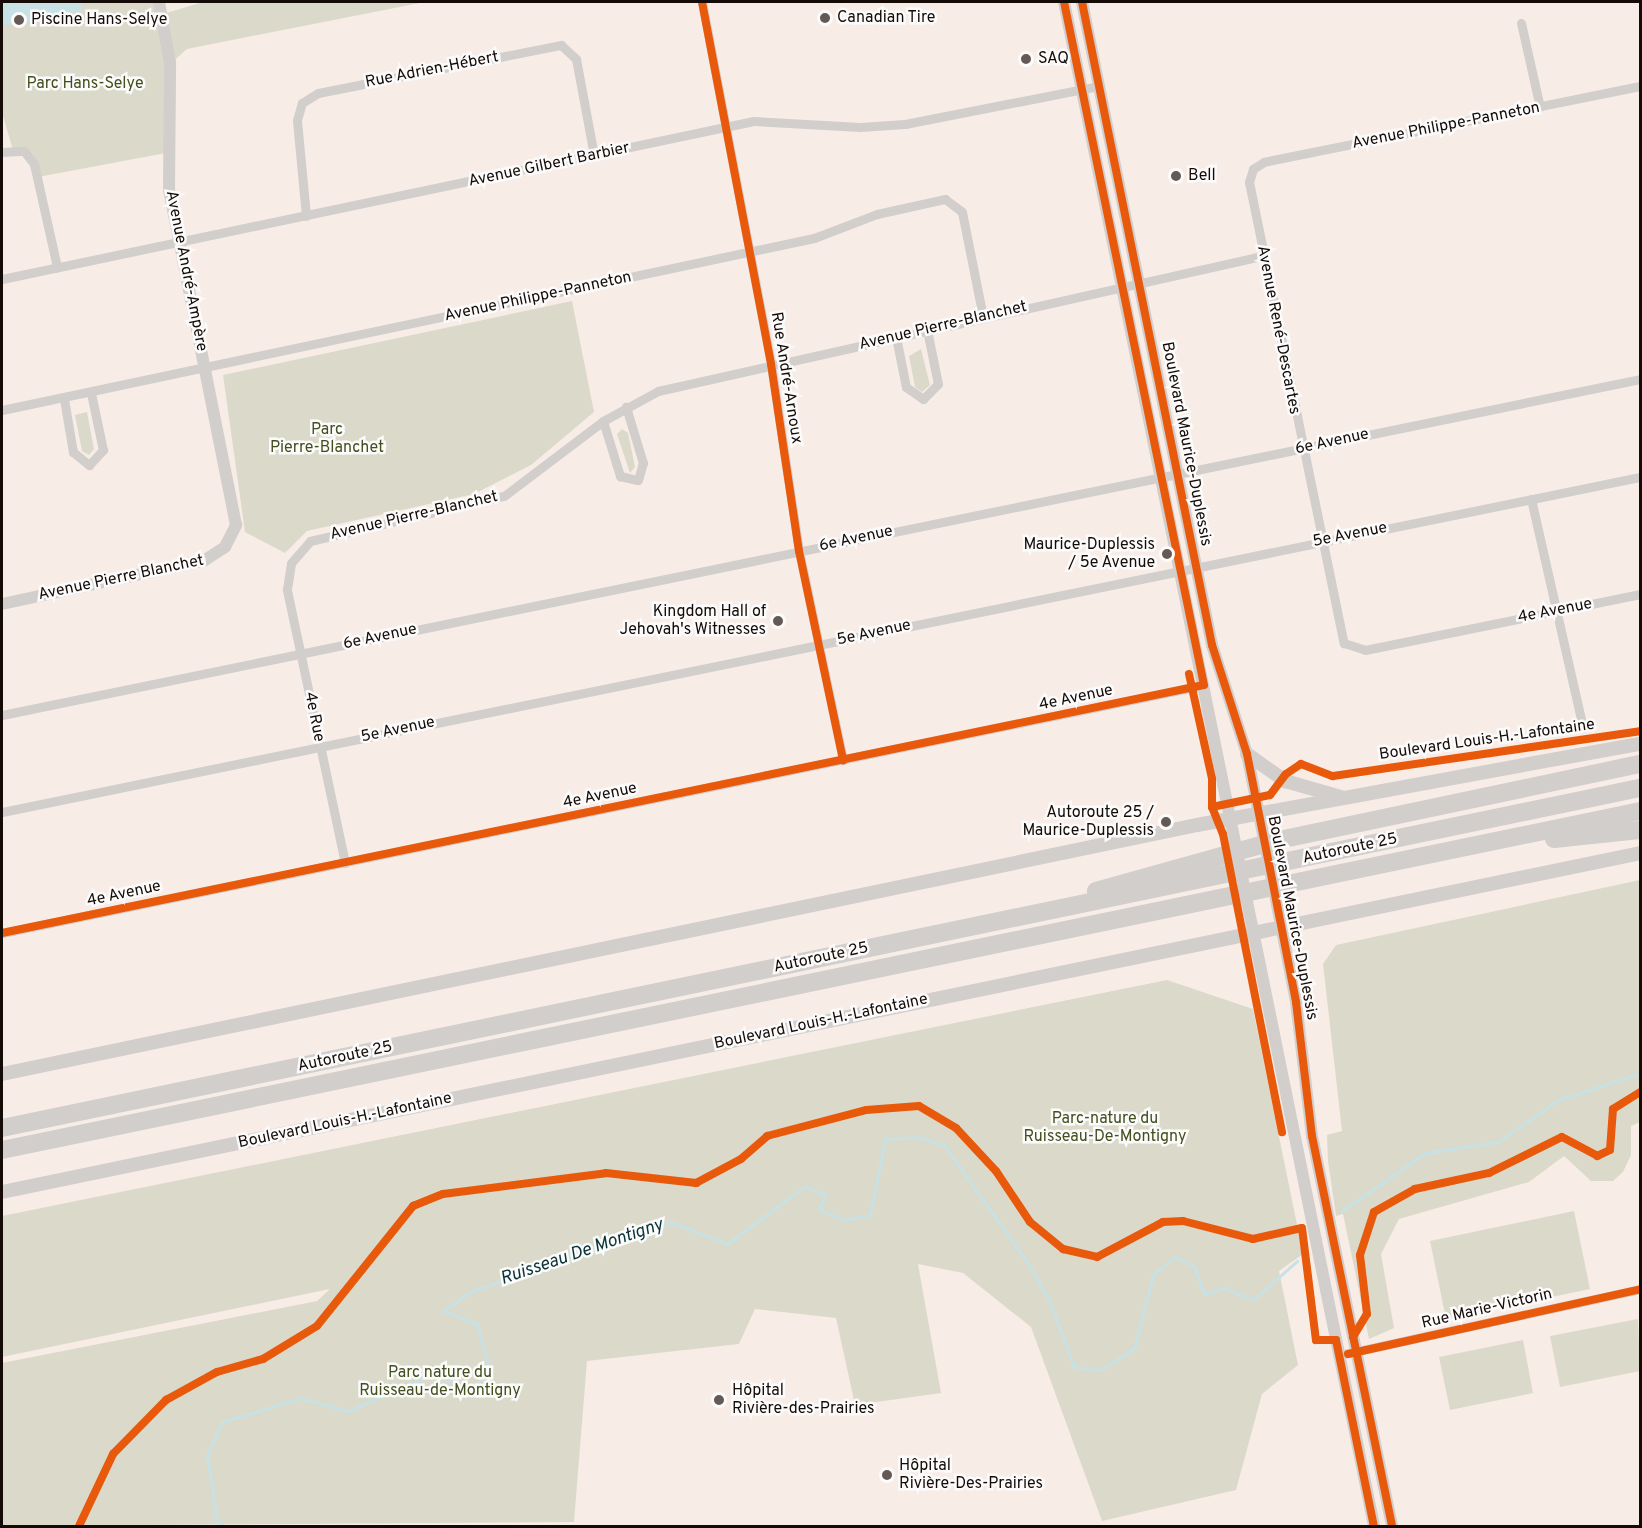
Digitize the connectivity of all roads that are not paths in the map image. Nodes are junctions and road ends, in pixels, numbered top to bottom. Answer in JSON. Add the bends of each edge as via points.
{"nodes":[{"id":1,"x":159,"y":2,"type":"edge"},
{"id":2,"x":702,"y":2,"type":"edge"},
{"id":3,"x":1064,"y":2,"type":"edge"},
{"id":4,"x":1082,"y":2,"type":"edge"},
{"id":5,"x":1521,"y":23,"type":"dead end"},
{"id":6,"x":1099,"y":86,"type":"junction"},
{"id":7,"x":1641,"y":86,"type":"edge"},
{"id":8,"x":1082,"y":89,"type":"junction"},
{"id":9,"x":1539,"y":107,"type":"junction"},
{"id":10,"x":726,"y":128,"type":"junction"},
{"id":11,"x":2,"y":152,"type":"edge"},
{"id":12,"x":594,"y":155,"type":"junction"},
{"id":13,"x":1252,"y":169,"type":"joint"},
{"id":14,"x":306,"y":216,"type":"junction"},
{"id":15,"x":180,"y":243,"type":"junction"},
{"id":16,"x":750,"y":251,"type":"junction"},
{"id":17,"x":1262,"y":256,"type":"junction"},
{"id":18,"x":57,"y":267,"type":"junction"},
{"id":19,"x":2,"y":279,"type":"edge"},
{"id":20,"x":1139,"y":282,"type":"junction"},
{"id":21,"x":1121,"y":286,"type":"junction"},
{"id":22,"x":982,"y":316,"type":"junction"},
{"id":23,"x":927,"y":330,"type":"junction"},
{"id":24,"x":896,"y":337,"type":"junction"},
{"id":25,"x":771,"y":364,"type":"junction"},
{"id":26,"x":205,"y":366,"type":"junction"},
{"id":27,"x":1641,"y":379,"type":"edge"},
{"id":28,"x":91,"y":393,"type":"junction"},
{"id":29,"x":64,"y":399,"type":"junction"},
{"id":30,"x":627,"y":407,"type":"junction"},
{"id":31,"x":2,"y":410,"type":"edge"},
{"id":32,"x":603,"y":421,"type":"junction"},
{"id":33,"x":1301,"y":448,"type":"junction"},
{"id":34,"x":1178,"y":474,"type":"junction"},
{"id":35,"x":1160,"y":477,"type":"junction"},
{"id":36,"x":1641,"y":477,"type":"edge"},
{"id":37,"x":1531,"y":499,"type":"junction"},
{"id":38,"x":232,"y":538,"type":"joint"},
{"id":39,"x":1319,"y":541,"type":"junction"},
{"id":40,"x":799,"y":551,"type":"junction"},
{"id":41,"x":1197,"y":566,"type":"junction"},
{"id":42,"x":1179,"y":570,"type":"junction"},
{"id":43,"x":288,"y":572,"type":"joint"},
{"id":44,"x":1641,"y":594,"type":"edge"},
{"id":45,"x":2,"y":604,"type":"edge"},
{"id":46,"x":1557,"y":611,"type":"junction"},
{"id":47,"x":818,"y":644,"type":"junction"},
{"id":48,"x":1365,"y":650,"type":"joint"},
{"id":49,"x":301,"y":653,"type":"junction"},
{"id":50,"x":1204,"y":685,"type":"junction"},
{"id":51,"x":2,"y":715,"type":"edge"},
{"id":52,"x":1583,"y":728,"type":"dead end"},
{"id":53,"x":1641,"y":744,"type":"edge"},
{"id":54,"x":320,"y":746,"type":"junction"},
{"id":55,"x":1246,"y":754,"type":"junction"},
{"id":56,"x":843,"y":760,"type":"junction"},
{"id":57,"x":1641,"y":764,"type":"edge"},
{"id":58,"x":1641,"y":788,"type":"edge"},
{"id":59,"x":1343,"y":797,"type":"junction"},
{"id":60,"x":1641,"y":811,"type":"edge"},
{"id":61,"x":2,"y":812,"type":"edge"},
{"id":62,"x":1258,"y":813,"type":"junction"},
{"id":63,"x":1231,"y":819,"type":"junction"},
{"id":64,"x":1641,"y":831,"type":"edge"},
{"id":65,"x":1466,"y":847,"type":"junction"},
{"id":66,"x":1641,"y":853,"type":"edge"},
{"id":67,"x":345,"y":862,"type":"junction"},
{"id":68,"x":1026,"y":915,"type":"junction"},
{"id":69,"x":1282,"y":927,"type":"junction"},
{"id":70,"x":2,"y":933,"type":"edge"},
{"id":71,"x":1254,"y":933,"type":"junction"},
{"id":72,"x":2,"y":1074,"type":"edge"},
{"id":73,"x":2,"y":1128,"type":"edge"},
{"id":74,"x":2,"y":1150,"type":"edge"},
{"id":75,"x":2,"y":1192,"type":"edge"},
{"id":76,"x":1641,"y":1289,"type":"edge"},
{"id":77,"x":1356,"y":1352,"type":"junction"},
{"id":78,"x":1340,"y":1355,"type":"junction"},
{"id":79,"x":1374,"y":1527,"type":"edge"},
{"id":80,"x":1392,"y":1527,"type":"edge"}],
"edges":[{"from":1,"to":15,"type":"street","name":"Avenue André-Ampère","via":[[170,63],[169,190]]},
{"from":2,"to":10,"type":"street","name":"Rue André-Arnoux"},
{"from":3,"to":8,"type":"street","name":"Boulevard Maurice-Duplessis"},
{"from":4,"to":6,"type":"street","name":"Boulevard Maurice-Duplessis"},
{"from":5,"to":9,"type":"street"},
{"from":6,"to":8,"type":"street","name":"Avenue Gilbert Barbier"},
{"from":6,"to":20,"type":"street","name":"Boulevard Maurice-Duplessis"},
{"from":7,"to":9,"type":"street","name":"Avenue Philippe-Panneton"},
{"from":8,"to":10,"type":"street","name":"Avenue Gilbert Barbier","via":[[905,124],[860,128],[780,119]]},
{"from":8,"to":21,"type":"street","name":"Boulevard Maurice-Duplessis"},
{"from":9,"to":13,"type":"street","name":"Avenue Philippe-Panneton"},
{"from":10,"to":12,"type":"street","name":"Avenue Gilbert Barbier"},
{"from":10,"to":16,"type":"street","name":"Rue André-Arnoux"},
{"from":11,"to":18,"type":"street","via":[[24,151],[34,164]]},
{"from":12,"to":14,"type":"street","name":"Avenue Gilbert Barbier"},
{"from":12,"to":14,"type":"street","name":"Rue Adrien-Hébert","via":[[576,59],[561,45],[329,91],[309,97],[298,111]]},
{"from":13,"to":17,"type":"street","name":"Avenue René-Descartes","via":[[1249,182]]},
{"from":14,"to":15,"type":"street","name":"Avenue Gilbert Barbier"},
{"from":15,"to":18,"type":"street","name":"Avenue Gilbert Barbier"},
{"from":15,"to":26,"type":"street","name":"Avenue André-Ampère"},
{"from":16,"to":22,"type":"street","name":"Avenue Philippe-Panneton","via":[[814,238],[877,214],[953,201],[962,212]]},
{"from":16,"to":25,"type":"street","name":"Rue André-Arnoux"},
{"from":16,"to":26,"type":"street","name":"Avenue Philippe-Panneton"},
{"from":17,"to":20,"type":"street","name":"Avenue Pierre-Blanchet"},
{"from":17,"to":33,"type":"street","name":"Avenue René-Descartes"},
{"from":18,"to":19,"type":"street","name":"Avenue Gilbert Barbier"},
{"from":20,"to":21,"type":"street","name":"Avenue Pierre-Blanchet"},
{"from":20,"to":34,"type":"street","name":"Boulevard Maurice-Duplessis"},
{"from":21,"to":22,"type":"street","name":"Avenue Pierre-Blanchet"},
{"from":21,"to":35,"type":"street","name":"Boulevard Maurice-Duplessis"},
{"from":22,"to":23,"type":"street","name":"Avenue Pierre-Blanchet"},
{"from":23,"to":24,"type":"street","name":"Avenue Pierre-Blanchet"},
{"from":23,"to":24,"type":"street","via":[[938,384],[923,399],[906,387]]},
{"from":24,"to":25,"type":"street","name":"Avenue Pierre-Blanchet"},
{"from":25,"to":30,"type":"street","name":"Avenue Pierre-Blanchet","via":[[658,391]]},
{"from":25,"to":40,"type":"street","name":"Rue André-Arnoux"},
{"from":26,"to":28,"type":"street","name":"Avenue Philippe-Panneton"},
{"from":26,"to":38,"type":"street","name":"Avenue André-Ampère","via":[[235,510]]},
{"from":27,"to":33,"type":"street","name":"6e Avenue"},
{"from":28,"to":29,"type":"street","name":"Avenue Philippe-Panneton"},
{"from":28,"to":29,"type":"street","via":[[103,450],[89,465],[74,452]]},
{"from":29,"to":31,"type":"street","name":"Avenue Philippe-Panneton"},
{"from":30,"to":32,"type":"street","name":"Avenue Pierre-Blanchet"},
{"from":30,"to":32,"type":"street","via":[[643,463],[638,480],[620,476]]},
{"from":32,"to":43,"type":"street","name":"Avenue Pierre-Blanchet","via":[[504,496],[319,538],[302,547]]},
{"from":33,"to":34,"type":"street","name":"6e Avenue"},
{"from":33,"to":39,"type":"street","name":"Avenue René-Descartes"},
{"from":34,"to":35,"type":"street","name":"6e Avenue"},
{"from":34,"to":41,"type":"street","name":"Boulevard Maurice-Duplessis"},
{"from":35,"to":40,"type":"street","name":"6e Avenue"},
{"from":35,"to":42,"type":"street","name":"Boulevard Maurice-Duplessis"},
{"from":36,"to":37,"type":"street","name":"5e Avenue"},
{"from":37,"to":39,"type":"street","name":"5e Avenue"},
{"from":37,"to":46,"type":"street"},
{"from":38,"to":45,"type":"street","name":"Avenue Pierre Blanchet","via":[[218,556],[205,560]]},
{"from":39,"to":41,"type":"street","name":"5e Avenue"},
{"from":39,"to":48,"type":"street","name":"Avenue René-Descartes","via":[[1340,635],[1350,648]]},
{"from":40,"to":47,"type":"street","name":"Rue André-Arnoux"},
{"from":40,"to":49,"type":"street","name":"6e Avenue"},
{"from":41,"to":42,"type":"street","name":"5e Avenue"},
{"from":41,"to":55,"type":"street","name":"Boulevard Maurice-Duplessis","via":[[1212,645]]},
{"from":42,"to":47,"type":"street","name":"5e Avenue"},
{"from":42,"to":50,"type":"street","name":"Boulevard Maurice-Duplessis"},
{"from":43,"to":49,"type":"street","name":"4e Rue"},
{"from":44,"to":46,"type":"street","name":"4e Avenue"},
{"from":46,"to":48,"type":"street","name":"4e Avenue"},
{"from":46,"to":52,"type":"street"},
{"from":47,"to":54,"type":"street","name":"5e Avenue"},
{"from":47,"to":56,"type":"street","name":"Rue André-Arnoux"},
{"from":49,"to":51,"type":"street","name":"6e Avenue"},
{"from":49,"to":54,"type":"street","name":"4e Rue"},
{"from":50,"to":56,"type":"street","name":"4e Avenue"},
{"from":50,"to":63,"type":"street","name":"Boulevard Maurice-Duplessis"},
{"from":53,"to":59,"type":"main road","name":"Boulevard Louis-H.-Lafontaine"},
{"from":54,"to":61,"type":"street","name":"5e Avenue"},
{"from":54,"to":67,"type":"street","name":"4e Rue"},
{"from":55,"to":59,"type":"main road","via":[[1285,781]]},
{"from":55,"to":62,"type":"street","name":"Boulevard Maurice-Duplessis"},
{"from":56,"to":67,"type":"street","name":"4e Avenue"},
{"from":57,"to":68,"type":"highway","via":[[1213,856]]},
{"from":58,"to":68,"type":"highway","name":"Autoroute 25"},
{"from":59,"to":62,"type":"main road","name":"Boulevard Louis-H.-Lafontaine"},
{"from":60,"to":65,"type":"highway","name":"Autoroute 25"},
{"from":62,"to":63,"type":"main road","name":"Boulevard Louis-H.-Lafontaine"},
{"from":62,"to":69,"type":"street","name":"Boulevard Maurice-Duplessis"},
{"from":63,"to":71,"type":"street","name":"Boulevard Maurice-Duplessis"},
{"from":63,"to":72,"type":"main road","name":"Boulevard Louis-H.-Lafontaine"},
{"from":64,"to":65,"type":"highway"},
{"from":65,"to":74,"type":"highway","name":"Autoroute 25"},
{"from":66,"to":69,"type":"main road","name":"Boulevard Louis-H.-Lafontaine"},
{"from":67,"to":70,"type":"street","name":"4e Avenue"},
{"from":68,"to":73,"type":"highway","name":"Autoroute 25"},
{"from":69,"to":71,"type":"main road","name":"Boulevard Louis-H.-Lafontaine"},
{"from":69,"to":77,"type":"street","name":"Boulevard Maurice-Duplessis","via":[[1312,1136]]},
{"from":71,"to":75,"type":"main road","name":"Boulevard Louis-H.-Lafontaine"},
{"from":71,"to":78,"type":"street","name":"Boulevard Maurice-Duplessis"},
{"from":76,"to":77,"type":"street","name":"Rue Marie-Victorin"},
{"from":77,"to":78,"type":"street","name":"Rue Marie-Victorin"},
{"from":77,"to":80,"type":"street","name":"Boulevard Maurice-Duplessis"},
{"from":78,"to":79,"type":"street","name":"Boulevard Maurice-Duplessis"}]}
